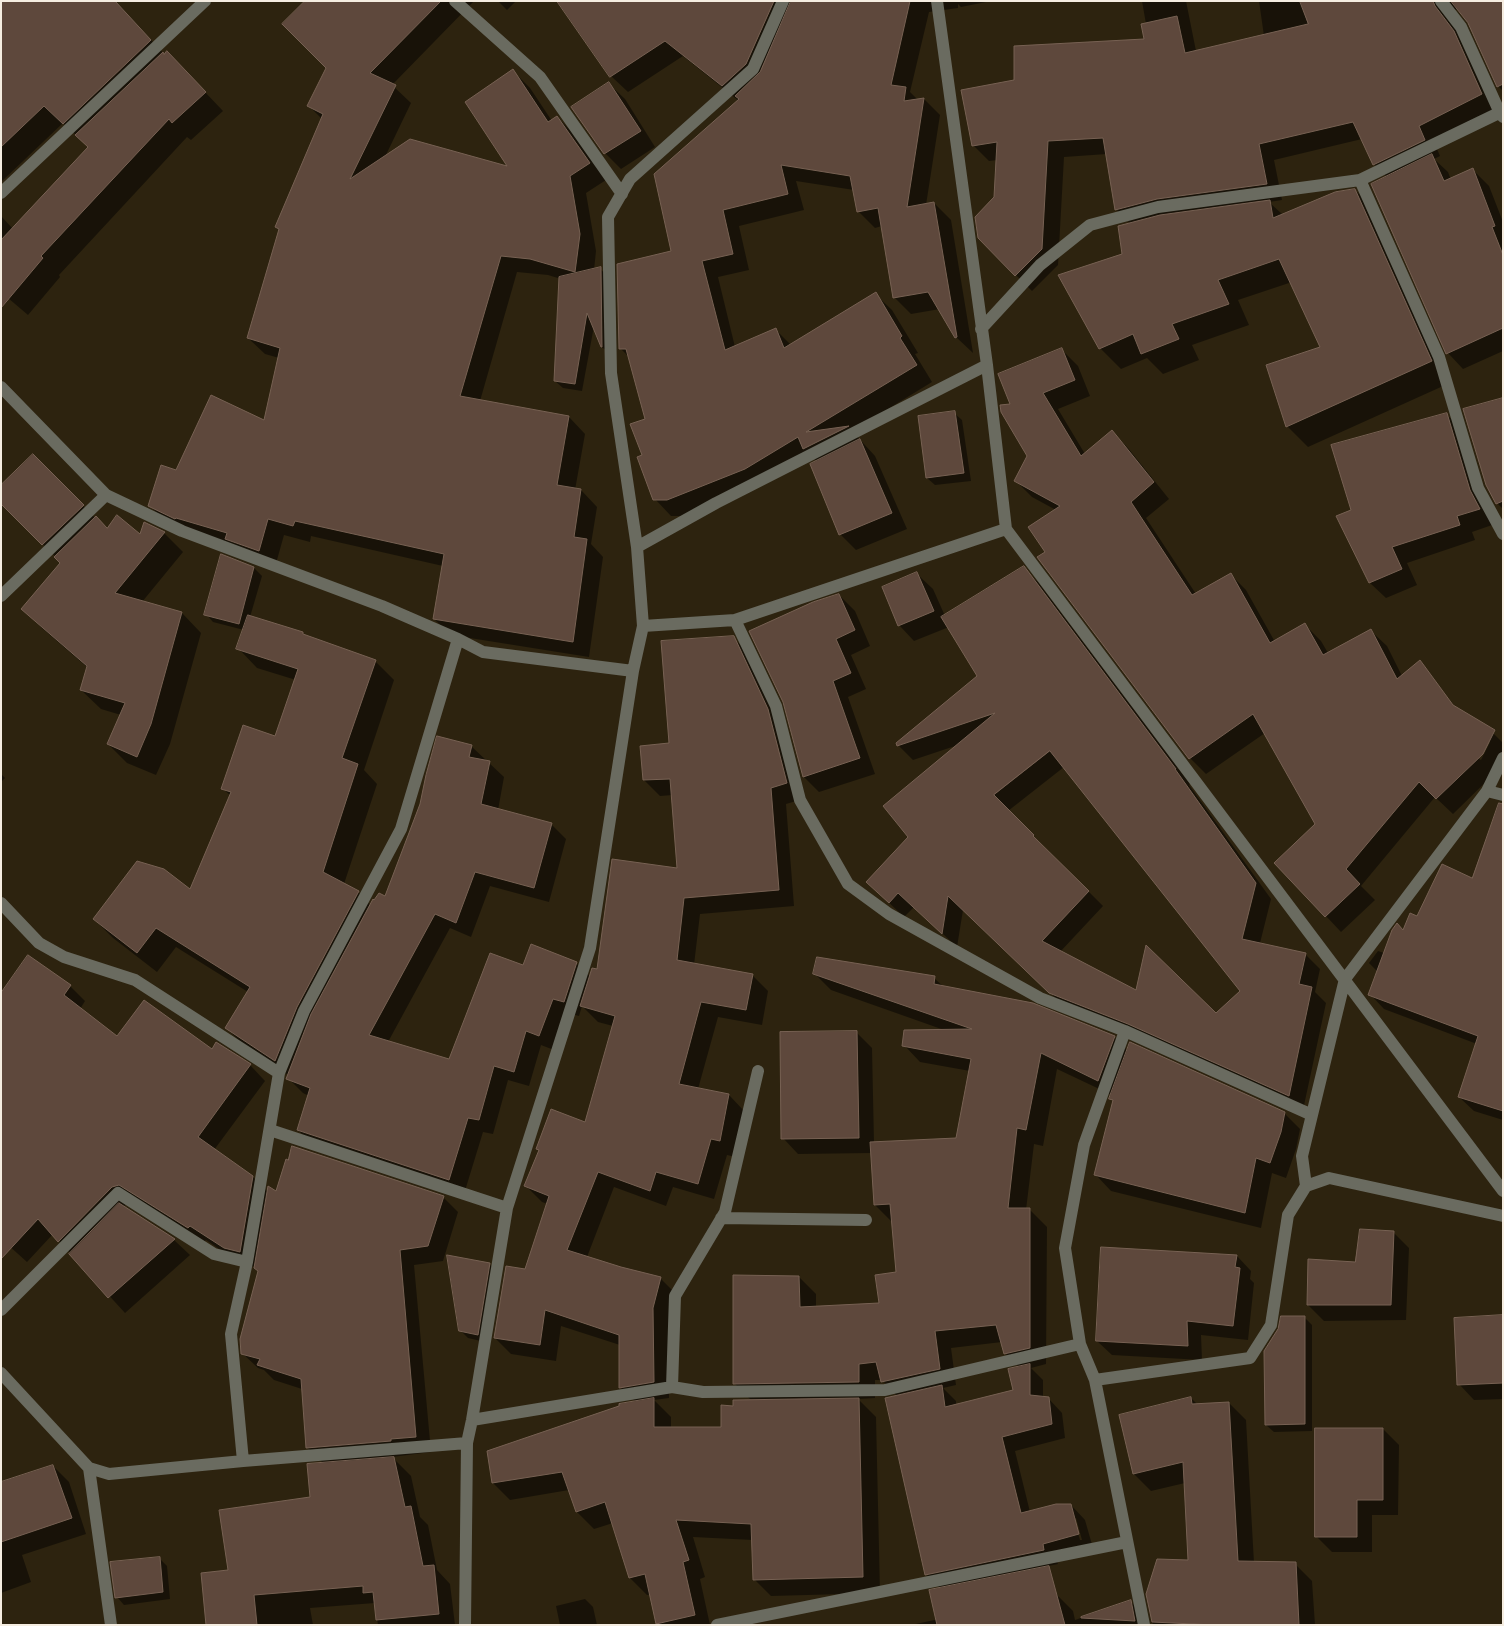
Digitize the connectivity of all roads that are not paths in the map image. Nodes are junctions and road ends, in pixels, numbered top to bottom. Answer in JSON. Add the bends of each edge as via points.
{"nodes":[{"id":1,"x":205,"y":1,"type":"edge"},
{"id":2,"x":455,"y":1,"type":"edge"},
{"id":3,"x":783,"y":1,"type":"edge"},
{"id":4,"x":938,"y":1,"type":"edge"},
{"id":5,"x":1441,"y":1,"type":"edge"},
{"id":6,"x":1502,"y":113,"type":"edge"},
{"id":7,"x":1360,"y":180,"type":"junction"},
{"id":8,"x":1,"y":193,"type":"edge"},
{"id":9,"x":622,"y":194,"type":"junction"},
{"id":10,"x":981,"y":328,"type":"junction"},
{"id":11,"x":987,"y":365,"type":"junction"},
{"id":12,"x":1,"y":387,"type":"edge"},
{"id":13,"x":106,"y":495,"type":"junction"},
{"id":14,"x":1006,"y":529,"type":"junction"},
{"id":15,"x":1503,"y":534,"type":"edge"},
{"id":16,"x":637,"y":547,"type":"junction"},
{"id":17,"x":1,"y":596,"type":"edge"},
{"id":18,"x":735,"y":620,"type":"junction"},
{"id":19,"x":643,"y":626,"type":"junction"},
{"id":20,"x":458,"y":639,"type":"junction"},
{"id":21,"x":633,"y":671,"type":"junction"},
{"id":22,"x":1503,"y":758,"type":"edge"},
{"id":23,"x":1487,"y":791,"type":"junction"},
{"id":24,"x":1503,"y":795,"type":"edge"},
{"id":25,"x":1,"y":903,"type":"edge"},
{"id":26,"x":1345,"y":979,"type":"junction"},
{"id":27,"x":1125,"y":1031,"type":"junction"},
{"id":28,"x":758,"y":1072,"type":"dead end"},
{"id":29,"x":279,"y":1073,"type":"junction"},
{"id":30,"x":1312,"y":1115,"type":"junction"},
{"id":31,"x":270,"y":1130,"type":"junction"},
{"id":32,"x":1306,"y":1186,"type":"junction"},
{"id":33,"x":1503,"y":1192,"type":"edge"},
{"id":34,"x":507,"y":1208,"type":"junction"},
{"id":35,"x":1503,"y":1216,"type":"edge"},
{"id":36,"x":721,"y":1218,"type":"junction"},
{"id":37,"x":866,"y":1220,"type":"dead end"},
{"id":38,"x":247,"y":1262,"type":"junction"},
{"id":39,"x":1,"y":1310,"type":"edge"},
{"id":40,"x":1080,"y":1344,"type":"junction"},
{"id":41,"x":1,"y":1373,"type":"edge"},
{"id":42,"x":1095,"y":1380,"type":"junction"},
{"id":43,"x":672,"y":1387,"type":"junction"},
{"id":44,"x":472,"y":1420,"type":"junction"},
{"id":45,"x":466,"y":1443,"type":"junction"},
{"id":46,"x":243,"y":1461,"type":"junction"},
{"id":47,"x":89,"y":1468,"type":"junction"},
{"id":48,"x":1127,"y":1542,"type":"junction"},
{"id":49,"x":111,"y":1625,"type":"edge"},
{"id":50,"x":465,"y":1625,"type":"edge"},
{"id":51,"x":717,"y":1625,"type":"edge"},
{"id":52,"x":1144,"y":1625,"type":"edge"}],
"edges":[{"from":1,"to":8,"type":"street"},
{"from":2,"to":9,"type":"street","via":[[540,77]]},
{"from":3,"to":9,"type":"street","via":[[753,69],[630,179]]},
{"from":4,"to":10,"type":"street"},
{"from":5,"to":6,"type":"street","via":[[1462,27]]},
{"from":6,"to":7,"type":"street"},
{"from":7,"to":10,"type":"street","via":[[1158,207],[1090,225],[1040,265]]},
{"from":7,"to":15,"type":"street","via":[[1439,357],[1478,488]]},
{"from":9,"to":16,"type":"street","via":[[608,216],[610,373]]},
{"from":10,"to":11,"type":"street"},
{"from":11,"to":14,"type":"street"},
{"from":11,"to":16,"type":"street","via":[[716,503]]},
{"from":12,"to":13,"type":"street"},
{"from":13,"to":17,"type":"street"},
{"from":13,"to":20,"type":"street","via":[[182,531],[382,606]]},
{"from":14,"to":18,"type":"street"},
{"from":14,"to":26,"type":"street"},
{"from":16,"to":19,"type":"street"},
{"from":18,"to":19,"type":"street"},
{"from":18,"to":27,"type":"street","via":[[776,706],[800,800],[848,884],[889,914],[1040,998]]},
{"from":19,"to":21,"type":"street"},
{"from":20,"to":21,"type":"street","via":[[483,652]]},
{"from":20,"to":29,"type":"street","via":[[401,829],[304,1011]]},
{"from":21,"to":34,"type":"street","via":[[590,948]]},
{"from":22,"to":23,"type":"street"},
{"from":23,"to":24,"type":"street"},
{"from":23,"to":26,"type":"street"},
{"from":25,"to":29,"type":"street","via":[[39,942],[64,957],[135,980]]},
{"from":26,"to":30,"type":"street"},
{"from":26,"to":33,"type":"street"},
{"from":27,"to":30,"type":"street"},
{"from":27,"to":40,"type":"street","via":[[1084,1145],[1065,1248]]},
{"from":28,"to":36,"type":"street"},
{"from":29,"to":31,"type":"street"},
{"from":30,"to":32,"type":"street","via":[[1302,1156]]},
{"from":31,"to":34,"type":"street"},
{"from":31,"to":38,"type":"street"},
{"from":32,"to":35,"type":"street","via":[[1328,1178]]},
{"from":32,"to":42,"type":"street","via":[[1288,1215],[1272,1325],[1250,1358]]},
{"from":34,"to":44,"type":"street"},
{"from":36,"to":37,"type":"street"},
{"from":36,"to":43,"type":"street","via":[[675,1296]]},
{"from":38,"to":39,"type":"street","via":[[214,1254],[118,1193]]},
{"from":38,"to":46,"type":"street","via":[[231,1334]]},
{"from":40,"to":42,"type":"street"},
{"from":40,"to":43,"type":"street","via":[[885,1390],[703,1392]]},
{"from":41,"to":47,"type":"street"},
{"from":42,"to":48,"type":"street"},
{"from":43,"to":44,"type":"street"},
{"from":44,"to":45,"type":"street"},
{"from":45,"to":46,"type":"street"},
{"from":45,"to":50,"type":"street"},
{"from":46,"to":47,"type":"street","via":[[108,1474]]},
{"from":47,"to":49,"type":"street"},
{"from":48,"to":51,"type":"street"},
{"from":48,"to":52,"type":"street"}]}
